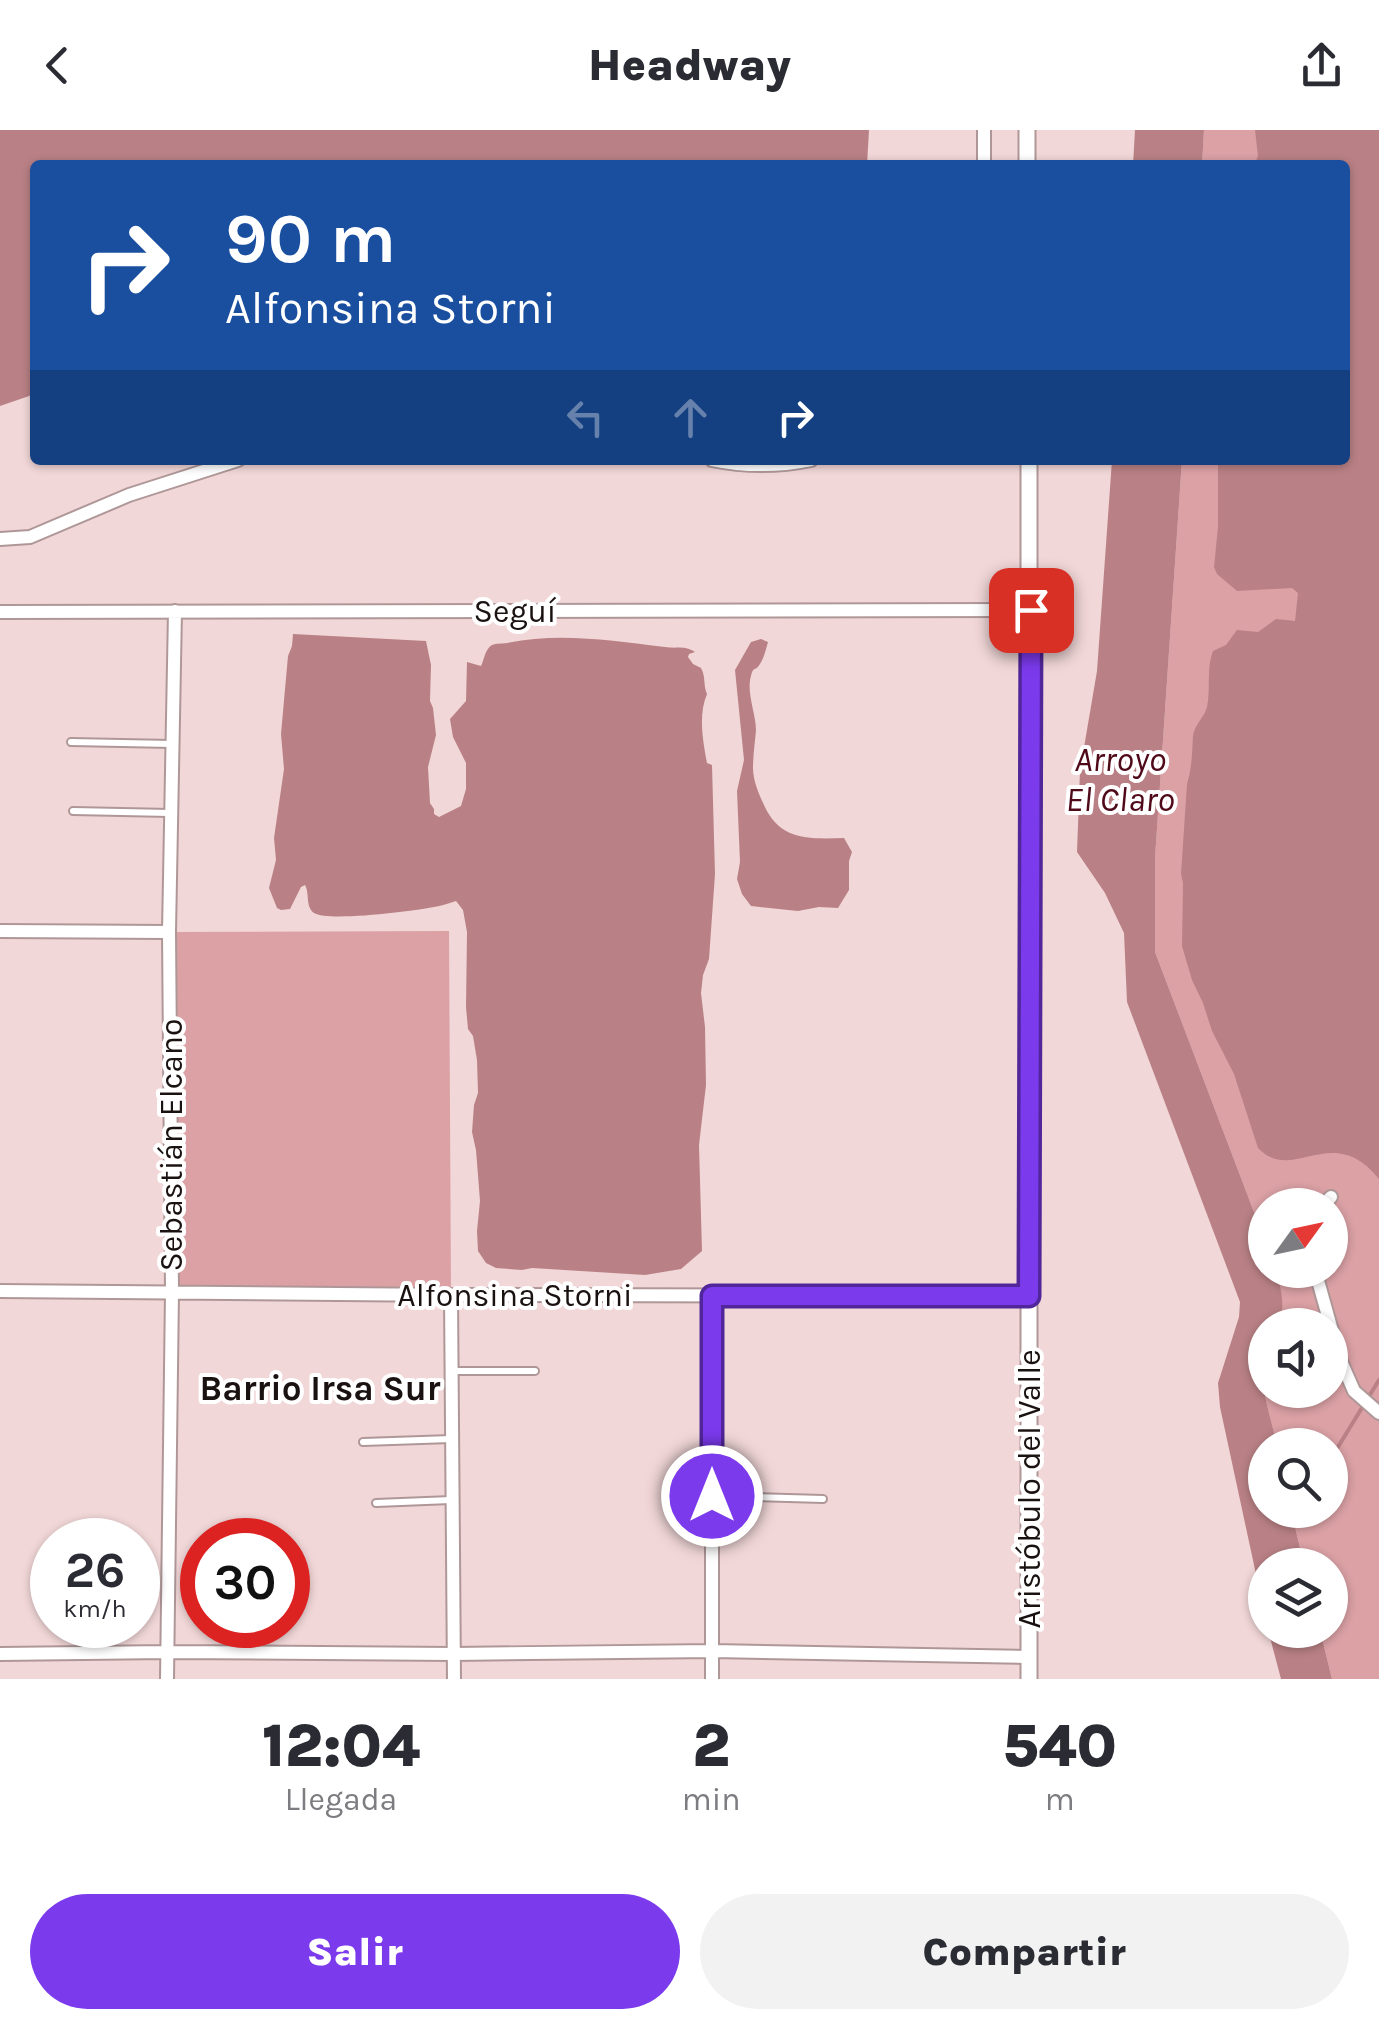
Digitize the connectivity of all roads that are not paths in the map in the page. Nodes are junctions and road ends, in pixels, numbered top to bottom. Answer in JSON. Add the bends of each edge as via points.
{"nodes":[{"id":1,"x":984,"y":130,"type":"edge"},
{"id":2,"x":1028,"y":130,"type":"edge"},
{"id":3,"x":984,"y":160,"type":"edge"},
{"id":4,"x":1028,"y":160,"type":"edge"},
{"id":5,"x":222,"y":465,"type":"edge"},
{"id":6,"x":745,"y":465,"type":"edge"},
{"id":7,"x":771,"y":465,"type":"edge"},
{"id":8,"x":1029,"y":465,"type":"edge"},
{"id":9,"x":0,"y":540,"type":"edge"},
{"id":10,"x":1031,"y":610,"type":"junction"},
{"id":11,"x":175,"y":611,"type":"junction"},
{"id":12,"x":0,"y":612,"type":"edge"},
{"id":13,"x":71,"y":742,"type":"dead end"},
{"id":14,"x":173,"y":744,"type":"junction"},
{"id":15,"x":73,"y":811,"type":"dead end"},
{"id":16,"x":172,"y":813,"type":"junction"},
{"id":17,"x":0,"y":931,"type":"edge"},
{"id":18,"x":170,"y":932,"type":"junction"},
{"id":19,"x":1320,"y":1288,"type":"edge"},
{"id":20,"x":0,"y":1290,"type":"edge"},
{"id":21,"x":172,"y":1292,"type":"junction"},
{"id":22,"x":451,"y":1295,"type":"junction"},
{"id":23,"x":712,"y":1296,"type":"junction"},
{"id":24,"x":1029,"y":1296,"type":"junction"},
{"id":25,"x":452,"y":1371,"type":"junction"},
{"id":26,"x":535,"y":1372,"type":"dead end"},
{"id":27,"x":1376,"y":1410,"type":"edge"},
{"id":28,"x":452,"y":1439,"type":"junction"},
{"id":29,"x":364,"y":1442,"type":"dead end"},
{"id":30,"x":712,"y":1496,"type":"junction"},
{"id":31,"x":453,"y":1500,"type":"junction"},
{"id":32,"x":823,"y":1500,"type":"dead end"},
{"id":33,"x":376,"y":1503,"type":"dead end"},
{"id":34,"x":712,"y":1651,"type":"junction"},
{"id":35,"x":167,"y":1652,"type":"junction"},
{"id":36,"x":0,"y":1654,"type":"edge"},
{"id":37,"x":454,"y":1654,"type":"junction"},
{"id":38,"x":1029,"y":1657,"type":"junction"},
{"id":39,"x":167,"y":1679,"type":"edge"},
{"id":40,"x":454,"y":1679,"type":"edge"},
{"id":41,"x":712,"y":1679,"type":"edge"},
{"id":42,"x":1029,"y":1679,"type":"edge"}],
"edges":[{"from":1,"to":3,"type":"street"},
{"from":2,"to":4,"type":"street"},
{"from":5,"to":9,"type":"street","via":[[30,537]]},
{"from":6,"to":7,"type":"street"},
{"from":8,"to":10,"type":"street","name":"Aristóbulo del Valle"},
{"from":10,"to":11,"type":"street","name":"Seguí"},
{"from":10,"to":24,"type":"street","name":"Aristóbulo del Valle"},
{"from":11,"to":12,"type":"street","name":"Seguí"},
{"from":11,"to":14,"type":"street","name":"Sebastián Elcano"},
{"from":13,"to":14,"type":"lane"},
{"from":14,"to":16,"type":"street","name":"Sebastián Elcano"},
{"from":15,"to":16,"type":"lane"},
{"from":16,"to":18,"type":"street","name":"Sebastián Elcano"},
{"from":17,"to":18,"type":"street"},
{"from":18,"to":21,"type":"street","name":"Sebastián Elcano"},
{"from":19,"to":27,"type":"street","via":[[1354,1391]]},
{"from":20,"to":21,"type":"street","name":"Alfonsina Storni"},
{"from":21,"to":22,"type":"street","name":"Alfonsina Storni"},
{"from":21,"to":35,"type":"street","name":"Sebastián Elcano"},
{"from":22,"to":23,"type":"street","name":"Alfonsina Storni"},
{"from":22,"to":25,"type":"street"},
{"from":23,"to":24,"type":"street","name":"Alfonsina Storni"},
{"from":23,"to":30,"type":"street"},
{"from":24,"to":38,"type":"street","name":"Aristóbulo del Valle"},
{"from":25,"to":26,"type":"lane"},
{"from":25,"to":28,"type":"street"},
{"from":28,"to":29,"type":"lane"},
{"from":28,"to":31,"type":"street"},
{"from":30,"to":32,"type":"lane"},
{"from":30,"to":34,"type":"street"},
{"from":31,"to":33,"type":"lane"},
{"from":31,"to":37,"type":"street"},
{"from":34,"to":37,"type":"street"},
{"from":34,"to":38,"type":"street"},
{"from":34,"to":41,"type":"street"},
{"from":35,"to":36,"type":"street"},
{"from":35,"to":37,"type":"street"},
{"from":35,"to":39,"type":"street","name":"Sebastián Elcano"},
{"from":37,"to":40,"type":"street"},
{"from":38,"to":42,"type":"street","name":"Aristóbulo del Valle"}]}
